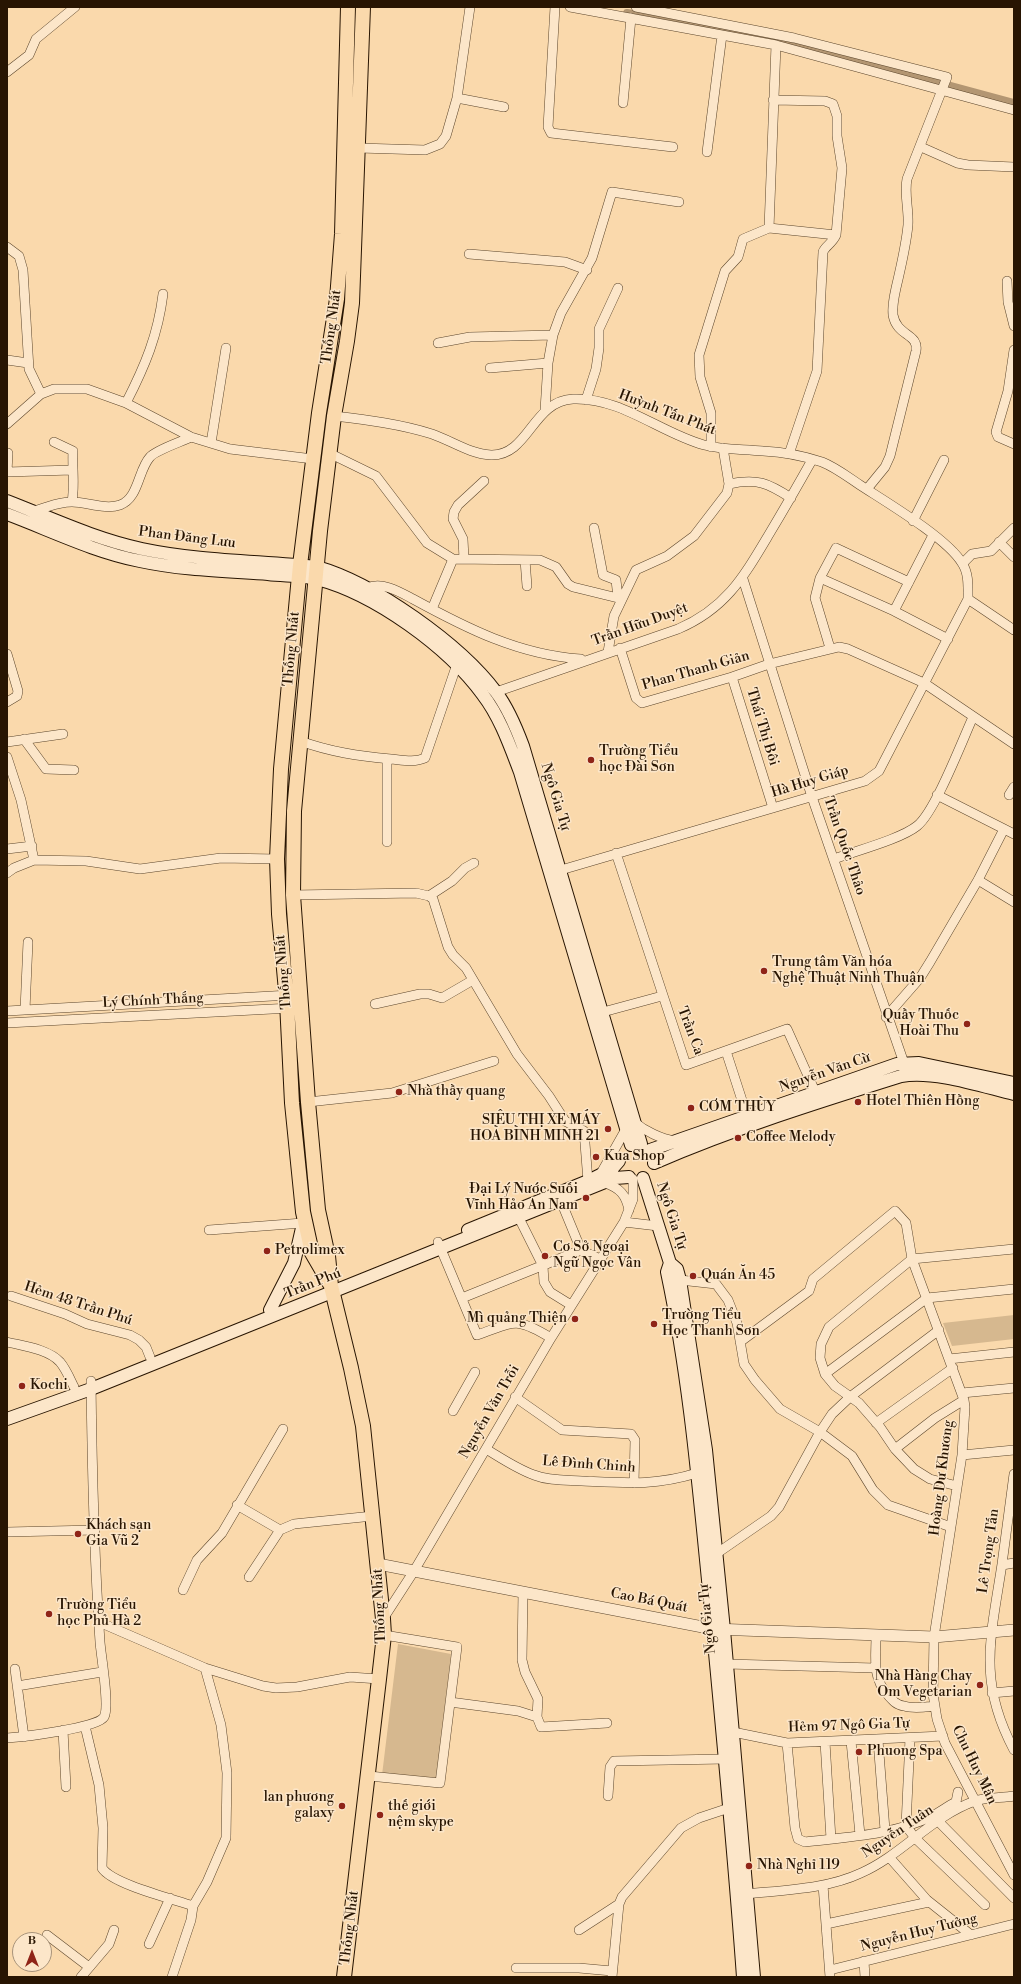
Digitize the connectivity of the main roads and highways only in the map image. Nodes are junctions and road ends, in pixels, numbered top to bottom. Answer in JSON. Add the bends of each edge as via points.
{"nodes":[{"id":1,"x":348,"y":7,"type":"edge"},
{"id":2,"x":363,"y":7,"type":"edge"},
{"id":3,"x":349,"y":234,"type":"junction"},
{"id":4,"x":319,"y":413,"type":"junction"},
{"id":5,"x":334,"y":416,"type":"junction"},
{"id":6,"x":7,"y":501,"type":"edge"},
{"id":7,"x":7,"y":514,"type":"edge"},
{"id":8,"x":300,"y":571,"type":"junction"},
{"id":9,"x":317,"y":573,"type":"junction"},
{"id":10,"x":496,"y":692,"type":"junction"},
{"id":11,"x":484,"y":696,"type":"junction"},
{"id":12,"x":282,"y":769,"type":"junction"},
{"id":13,"x":297,"y":771,"type":"junction"},
{"id":14,"x":531,"y":790,"type":"junction"},
{"id":15,"x":561,"y":870,"type":"junction"},
{"id":16,"x":549,"y":874,"type":"junction"},
{"id":17,"x":278,"y":895,"type":"junction"},
{"id":18,"x":293,"y":895,"type":"junction"},
{"id":19,"x":574,"y":933,"type":"junction"},
{"id":20,"x":293,"y":1001,"type":"junction"},
{"id":21,"x":906,"y":1069,"type":"junction"},
{"id":22,"x":1014,"y":1083,"type":"edge"},
{"id":23,"x":1014,"y":1094,"type":"edge"},
{"id":24,"x":308,"y":1102,"type":"junction"},
{"id":25,"x":292,"y":1103,"type":"junction"},
{"id":26,"x":748,"y":1120,"type":"junction"},
{"id":27,"x":641,"y":1146,"type":"junction"},
{"id":28,"x":619,"y":1161,"type":"junction"},
{"id":29,"x":654,"y":1163,"type":"junction"},
{"id":30,"x":635,"y":1178,"type":"junction"},
{"id":31,"x":603,"y":1179,"type":"junction"},
{"id":32,"x":559,"y":1197,"type":"junction"},
{"id":33,"x":318,"y":1210,"type":"junction"},
{"id":34,"x":304,"y":1217,"type":"junction"},
{"id":35,"x":440,"y":1246,"type":"junction"},
{"id":36,"x":670,"y":1263,"type":"junction"},
{"id":37,"x":332,"y":1289,"type":"junction"},
{"id":38,"x":270,"y":1310,"type":"junction"},
{"id":39,"x":91,"y":1385,"type":"junction"},
{"id":40,"x":7,"y":1410,"type":"edge"},
{"id":41,"x":7,"y":1419,"type":"edge"},
{"id":42,"x":703,"y":1473,"type":"junction"},
{"id":43,"x":716,"y":1554,"type":"junction"},
{"id":44,"x":706,"y":1562,"type":"junction"},
{"id":45,"x":718,"y":1629,"type":"junction"},
{"id":46,"x":728,"y":1730,"type":"junction"},
{"id":47,"x":735,"y":1808,"type":"junction"},
{"id":48,"x":742,"y":1895,"type":"junction"},
{"id":49,"x":344,"y":1977,"type":"edge"},
{"id":50,"x":743,"y":1977,"type":"edge"},
{"id":51,"x":754,"y":1977,"type":"edge"}],
"edges":[{"from":1,"to":3,"type":"main road","name":"Thống Nhất"},
{"from":2,"to":3,"type":"main road","name":"Thống Nhất","via":[[359,148]]},
{"from":3,"to":4,"type":"main road","name":"Thống Nhất"},
{"from":3,"to":5,"type":"main road","name":"Thống Nhất","via":[[349,328]]},
{"from":4,"to":5,"type":"main road"},
{"from":4,"to":8,"type":"main road","name":"Thống Nhất"},
{"from":5,"to":9,"type":"main road","name":"Thống Nhất"},
{"from":6,"to":8,"type":"main road","name":"Phan Đăng Lưu","via":[[111,541],[141,549]]},
{"from":7,"to":8,"type":"main road","name":"Phan Đăng Lưu","via":[[139,561],[179,567]]},
{"from":8,"to":9,"type":"main road","name":"Ngô Gia Tự"},
{"from":8,"to":12,"type":"main road","name":"Thống Nhất"},
{"from":9,"to":10,"type":"main road","name":"Ngô Gia Tự","via":[[337,572],[368,588],[449,644]]},
{"from":9,"to":11,"type":"main road","name":"Ngô Gia Tự","via":[[383,609],[441,648]]},
{"from":9,"to":13,"type":"main road","name":"Thống Nhất"},
{"from":10,"to":11,"type":"main road"},
{"from":10,"to":14,"type":"main road","name":"Ngô Gia Tự","via":[[523,746]]},
{"from":11,"to":14,"type":"main road","name":"Ngô Gia Tự"},
{"from":12,"to":13,"type":"main road"},
{"from":12,"to":17,"type":"main road","name":"Thống Nhất","via":[[277,859]]},
{"from":13,"to":18,"type":"main road","name":"Thống Nhất"},
{"from":14,"to":15,"type":"main road","name":"Ngô Gia Tự"},
{"from":14,"to":16,"type":"main road","name":"Ngô Gia Tự"},
{"from":15,"to":16,"type":"main road"},
{"from":15,"to":19,"type":"main road","name":"Ngô Gia Tự"},
{"from":16,"to":19,"type":"main road","name":"Ngô Gia Tự"},
{"from":17,"to":18,"type":"main road"},
{"from":17,"to":20,"type":"main road","name":"Thống Nhất"},
{"from":18,"to":20,"type":"main road","name":"Thống Nhất"},
{"from":19,"to":27,"type":"main road","name":"Ngô Gia Tự","via":[[630,1126]]},
{"from":20,"to":24,"type":"main road","name":"Thống Nhất"},
{"from":20,"to":25,"type":"main road","name":"Thống Nhất"},
{"from":21,"to":22,"type":"main road","name":"Nguyễn Văn Cừ","via":[[926,1065]]},
{"from":21,"to":23,"type":"main road","name":"Nguyễn Văn Cừ"},
{"from":21,"to":26,"type":"main road","name":"Nguyễn Văn Cừ"},
{"from":24,"to":25,"type":"main road"},
{"from":24,"to":33,"type":"main road","name":"Thống Nhất"},
{"from":25,"to":34,"type":"main road","name":"Thống Nhất"},
{"from":26,"to":27,"type":"main road","name":"Nguyễn Văn Cừ","via":[[675,1141]]},
{"from":26,"to":29,"type":"main road","name":"Nguyễn Văn Cừ"},
{"from":27,"to":28,"type":"main road","via":[[622,1151]]},
{"from":27,"to":29,"type":"main road","via":[[653,1154]]},
{"from":28,"to":30,"type":"main road","via":[[622,1171]]},
{"from":28,"to":31,"type":"main road","name":"Trần Phú"},
{"from":29,"to":30,"type":"main road","via":[[651,1172]]},
{"from":30,"to":31,"type":"main road","name":"Trần Phú"},
{"from":30,"to":36,"type":"main road","name":"Ngô Gia Tự","via":[[658,1226]]},
{"from":31,"to":32,"type":"main road","name":"Trần Phú"},
{"from":31,"to":32,"type":"main road","name":"Trần Phú","via":[[588,1181]]},
{"from":32,"to":35,"type":"main road","name":"Trần Phú"},
{"from":32,"to":35,"type":"main road","name":"Trần Phú","via":[[520,1218]]},
{"from":33,"to":34,"type":"main road"},
{"from":33,"to":37,"type":"main road","name":"Thống Nhất"},
{"from":34,"to":37,"type":"main road","name":"Thống Nhất","via":[[312,1253]]},
{"from":34,"to":38,"type":"main road","via":[[294,1263]]},
{"from":35,"to":37,"type":"main road","name":"Trần Phú"},
{"from":36,"to":42,"type":"main road","name":"Ngô Gia Tự","via":[[667,1272]]},
{"from":36,"to":42,"type":"main road","name":"Ngô Gia Tự","via":[[677,1269],[680,1280]]},
{"from":37,"to":38,"type":"main road","name":"Trần Phú"},
{"from":37,"to":39,"type":"main road","name":"Trần Phú"},
{"from":37,"to":49,"type":"main road","name":"Thống Nhất","via":[[363,1426],[384,1635]]},
{"from":38,"to":39,"type":"main road","name":"Trần Phú","via":[[150,1357]]},
{"from":39,"to":40,"type":"main road","name":"Trần Phú","via":[[74,1387]]},
{"from":39,"to":41,"type":"main road","name":"Trần Phú"},
{"from":42,"to":43,"type":"main road","name":"Ngô Gia Tự"},
{"from":42,"to":44,"type":"main road","name":"Ngô Gia Tự"},
{"from":43,"to":44,"type":"main road"},
{"from":43,"to":45,"type":"main road","name":"Ngô Gia Tự"},
{"from":44,"to":45,"type":"main road","name":"Ngô Gia Tự"},
{"from":45,"to":46,"type":"main road","name":"Ngô Gia Tự"},
{"from":45,"to":46,"type":"main road","name":"Ngô Gia Tự","via":[[727,1664]]},
{"from":46,"to":47,"type":"main road","name":"Ngô Gia Tự"},
{"from":46,"to":47,"type":"main road","name":"Ngô Gia Tự","via":[[725,1759]]},
{"from":47,"to":48,"type":"main road","name":"Ngô Gia Tự"},
{"from":48,"to":50,"type":"main road","name":"Ngô Gia Tự"},
{"from":48,"to":51,"type":"main road","name":"Ngô Gia Tự"}]}
